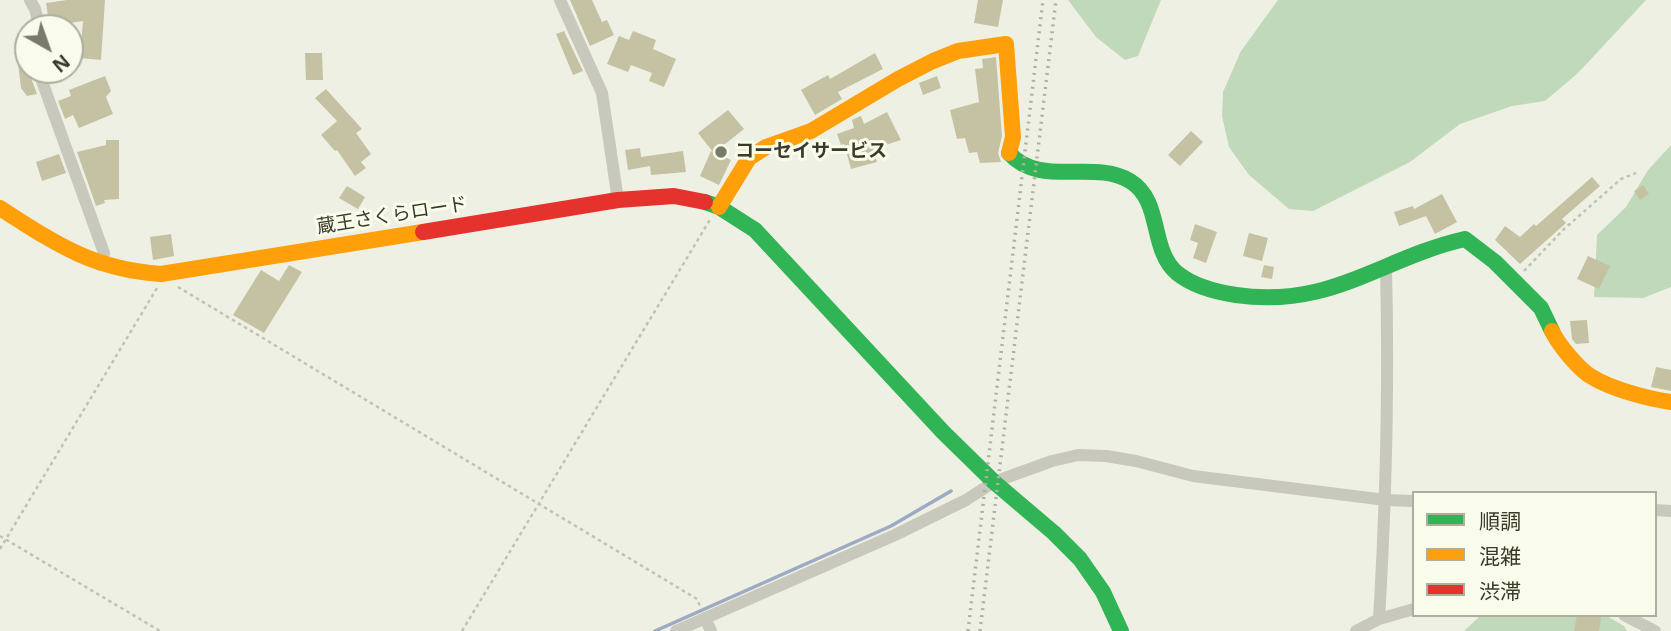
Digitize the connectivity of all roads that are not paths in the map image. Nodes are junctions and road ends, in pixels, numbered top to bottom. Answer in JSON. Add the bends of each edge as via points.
{"nodes":[{"id":1,"x":560,"y":0,"type":"edge"},
{"id":2,"x":43,"y":84,"type":"edge"},
{"id":3,"x":618,"y":200,"type":"junction"},
{"id":4,"x":719,"y":206,"type":"junction"},
{"id":5,"x":0,"y":208,"type":"edge"},
{"id":6,"x":100,"y":265,"type":"junction"},
{"id":7,"x":1386,"y":268,"type":"junction"},
{"id":8,"x":1671,"y":402,"type":"edge"},
{"id":9,"x":994,"y":482,"type":"junction"},
{"id":10,"x":1387,"y":500,"type":"junction"},
{"id":11,"x":1412,"y":501,"type":"edge"},
{"id":12,"x":1412,"y":610,"type":"edge"},
{"id":13,"x":1629,"y":617,"type":"edge"},
{"id":14,"x":705,"y":618,"type":"junction"},
{"id":15,"x":1379,"y":619,"type":"junction"},
{"id":16,"x":676,"y":631,"type":"edge"},
{"id":17,"x":711,"y":631,"type":"edge"},
{"id":18,"x":1121,"y":631,"type":"edge"},
{"id":19,"x":1356,"y":631,"type":"edge"},
{"id":20,"x":1655,"y":631,"type":"edge"}],
"edges":[{"from":1,"to":3,"type":"street","via":[[602,93]]},
{"from":2,"to":6,"type":"street","via":[[104,253]]},
{"from":3,"to":4,"type":"street","name":"蔵王さくらロード","via":[[674,196]]},
{"from":3,"to":6,"type":"street","name":"蔵王さくらロード","via":[[167,273],[133,273]]},
{"from":4,"to":7,"type":"street","via":[[748,158],[766,147],[810,131],[933,61],[958,51],[1006,44],[1013,137],[1009,155],[1041,171],[1116,175],[1132,181],[1149,202],[1162,254],[1189,281],[1223,293],[1283,298]]},
{"from":4,"to":9,"type":"street","via":[[771,245]]},
{"from":5,"to":6,"type":"street","name":"蔵王さくらロード","via":[[67,251]]},
{"from":7,"to":8,"type":"street","via":[[1465,239],[1541,308],[1555,337],[1591,377],[1649,399]]},
{"from":7,"to":10,"type":"street"},
{"from":9,"to":10,"type":"street","via":[[1052,461],[1078,455],[1106,456],[1193,476]]},
{"from":9,"to":14,"type":"street","via":[[895,536]]},
{"from":9,"to":18,"type":"street","via":[[1080,559],[1103,592]]},
{"from":10,"to":11,"type":"street"},
{"from":10,"to":15,"type":"street"},
{"from":12,"to":15,"type":"street"},
{"from":13,"to":20,"type":"street"},
{"from":14,"to":16,"type":"street"},
{"from":14,"to":17,"type":"street"},
{"from":15,"to":19,"type":"street"}]}
